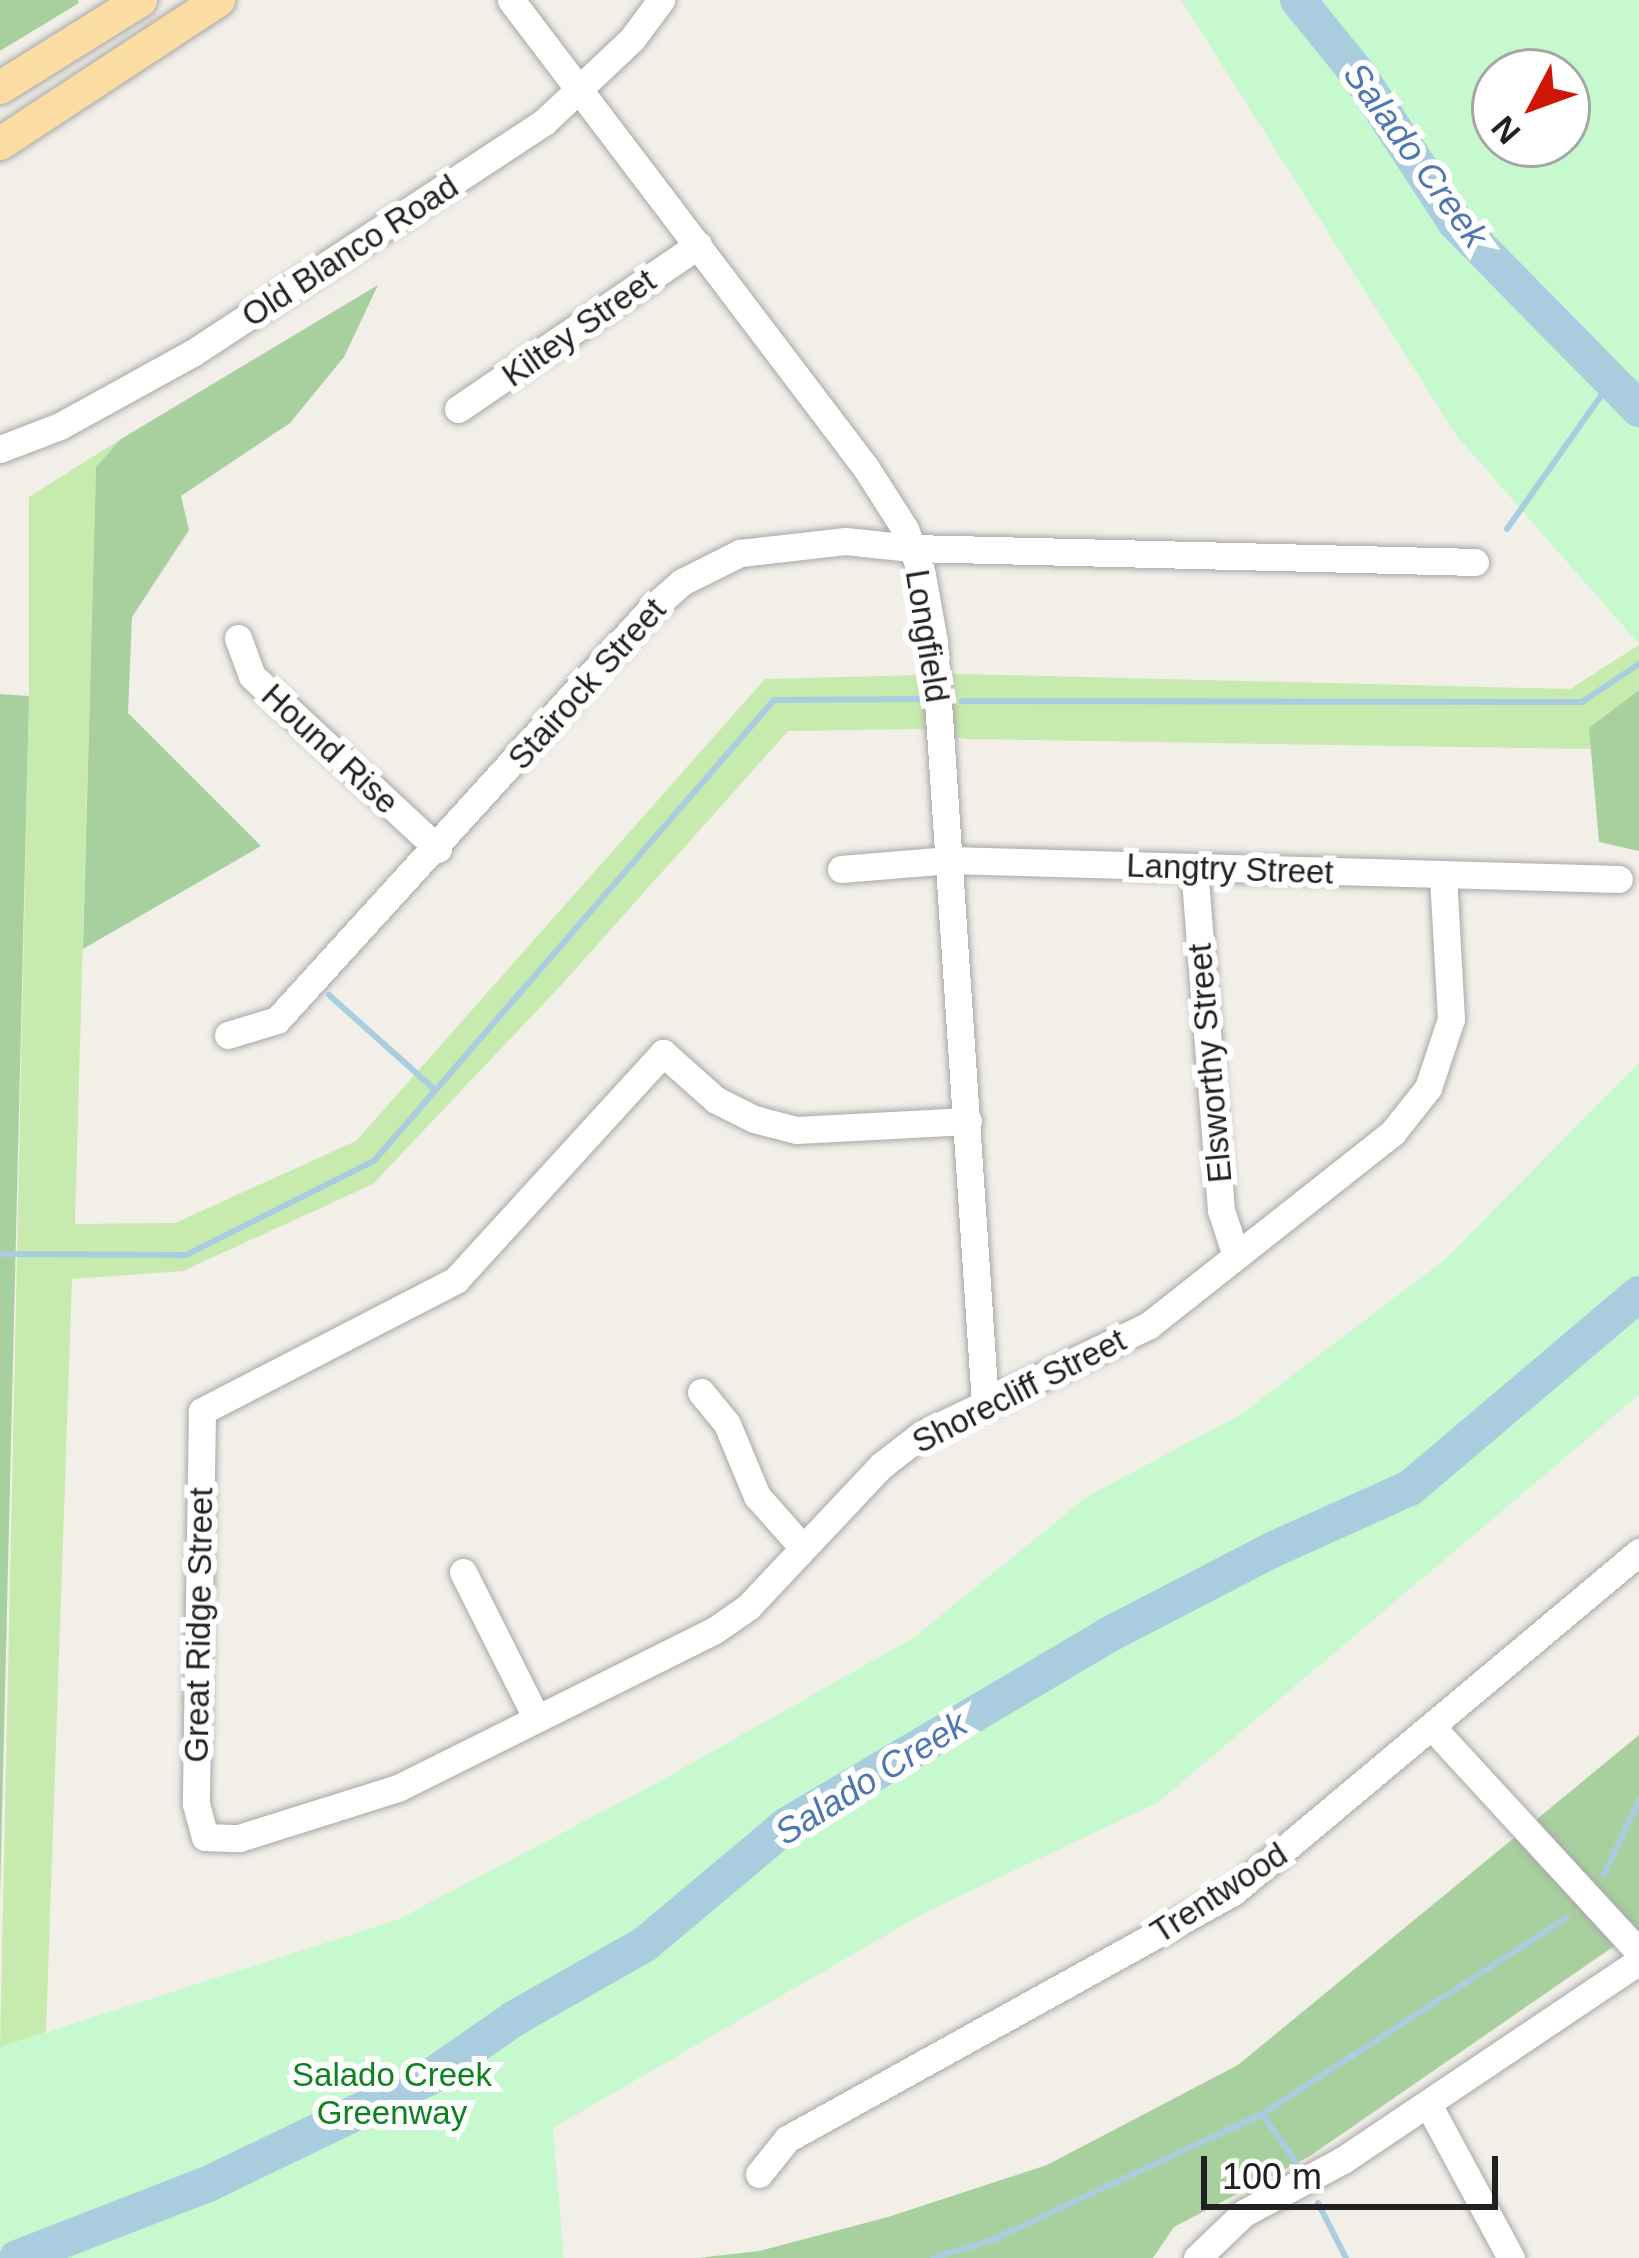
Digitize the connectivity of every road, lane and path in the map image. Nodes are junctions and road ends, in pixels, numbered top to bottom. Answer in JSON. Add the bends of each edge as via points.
{"nodes":[{"id":1,"x":140,"y":0,"type":"edge"},
{"id":2,"x":218,"y":0,"type":"edge"},
{"id":3,"x":511,"y":0,"type":"edge"},
{"id":4,"x":662,"y":0,"type":"edge"},
{"id":5,"x":0,"y":87,"type":"edge"},
{"id":6,"x":580,"y":92,"type":"junction"},
{"id":7,"x":0,"y":143,"type":"edge"},
{"id":8,"x":698,"y":245,"type":"junction"},
{"id":9,"x":458,"y":410,"type":"dead end"},
{"id":10,"x":0,"y":449,"type":"edge"},
{"id":11,"x":912,"y":548,"type":"junction"},
{"id":12,"x":1475,"y":562,"type":"dead end"},
{"id":13,"x":238,"y":638,"type":"dead end"},
{"id":14,"x":438,"y":849,"type":"junction"},
{"id":15,"x":950,"y":860,"type":"junction"},
{"id":16,"x":1194,"y":867,"type":"junction"},
{"id":17,"x":842,"y":869,"type":"dead end"},
{"id":18,"x":1443,"y":876,"type":"junction"},
{"id":19,"x":1618,"y":879,"type":"dead end"},
{"id":20,"x":228,"y":1035,"type":"dead end"},
{"id":21,"x":968,"y":1121,"type":"junction"},
{"id":22,"x":1236,"y":1256,"type":"junction"},
{"id":23,"x":701,"y":1392,"type":"dead end"},
{"id":24,"x":985,"y":1403,"type":"junction"},
{"id":25,"x":803,"y":1548,"type":"junction"},
{"id":26,"x":1639,"y":1552,"type":"edge"},
{"id":27,"x":463,"y":1572,"type":"dead end"},
{"id":28,"x":536,"y":1717,"type":"junction"},
{"id":29,"x":1432,"y":1727,"type":"junction"},
{"id":30,"x":205,"y":1837,"type":"joint"},
{"id":31,"x":1639,"y":1956,"type":"edge"},
{"id":32,"x":1428,"y":2104,"type":"junction"},
{"id":33,"x":759,"y":2174,"type":"dead end"},
{"id":34,"x":1197,"y":2258,"type":"edge"},
{"id":35,"x":1511,"y":2258,"type":"edge"}],
"edges":[{"from":1,"to":5,"type":"main road"},
{"from":2,"to":7,"type":"main road"},
{"from":3,"to":6,"type":"street","name":"Longfield"},
{"from":4,"to":6,"type":"street","name":"Old Blanco Road"},
{"from":6,"to":8,"type":"street","name":"Longfield"},
{"from":6,"to":10,"type":"street","name":"Old Blanco Road","via":[[194,352],[60,426]]},
{"from":8,"to":9,"type":"street","name":"Kiltey Street"},
{"from":8,"to":11,"type":"street","name":"Longfield","via":[[866,468]]},
{"from":11,"to":12,"type":"street","name":"Stairock Street"},
{"from":11,"to":14,"type":"street","name":"Stairock Street","via":[[782,544],[700,571],[649,611]]},
{"from":11,"to":15,"type":"street","name":"Longfield","via":[[934,642]]},
{"from":13,"to":14,"type":"street","name":"Hound Rise","via":[[252,676]]},
{"from":14,"to":20,"type":"street","name":"Stairock Street","via":[[277,1020]]},
{"from":15,"to":16,"type":"street","name":"Langtry Street"},
{"from":15,"to":17,"type":"street","name":"Langtry Street"},
{"from":15,"to":21,"type":"street","name":"Longfield"},
{"from":16,"to":18,"type":"street","name":"Langtry Street"},
{"from":16,"to":22,"type":"street","name":"Elsworthy Street","via":[[1221,1210]]},
{"from":18,"to":19,"type":"street","name":"Langtry Street"},
{"from":18,"to":22,"type":"street","name":"Shorecliff Street","via":[[1451,1018],[1429,1088],[1393,1132]]},
{"from":21,"to":24,"type":"street","name":"Longfield"},
{"from":21,"to":30,"type":"street","name":"Great Ridge Street","via":[[796,1130],[716,1100],[663,1053],[456,1280],[202,1411],[196,1804]]},
{"from":22,"to":24,"type":"street","name":"Shorecliff Street","via":[[1120,1343]]},
{"from":23,"to":25,"type":"street","via":[[727,1424],[757,1496]]},
{"from":24,"to":25,"type":"street","name":"Shorecliff Street","via":[[882,1465]]},
{"from":25,"to":28,"type":"street","name":"Shorecliff Street","via":[[716,1630]]},
{"from":26,"to":29,"type":"street","name":"Trentwood"},
{"from":27,"to":28,"type":"street"},
{"from":28,"to":30,"type":"street","name":"Shorecliff Street","via":[[398,1789],[239,1838]]},
{"from":29,"to":31,"type":"street"},
{"from":29,"to":33,"type":"street","name":"Trentwood","via":[[1233,1892],[788,2139]]},
{"from":31,"to":32,"type":"street"},
{"from":32,"to":34,"type":"street","via":[[1244,2213]]},
{"from":32,"to":35,"type":"street"}]}
